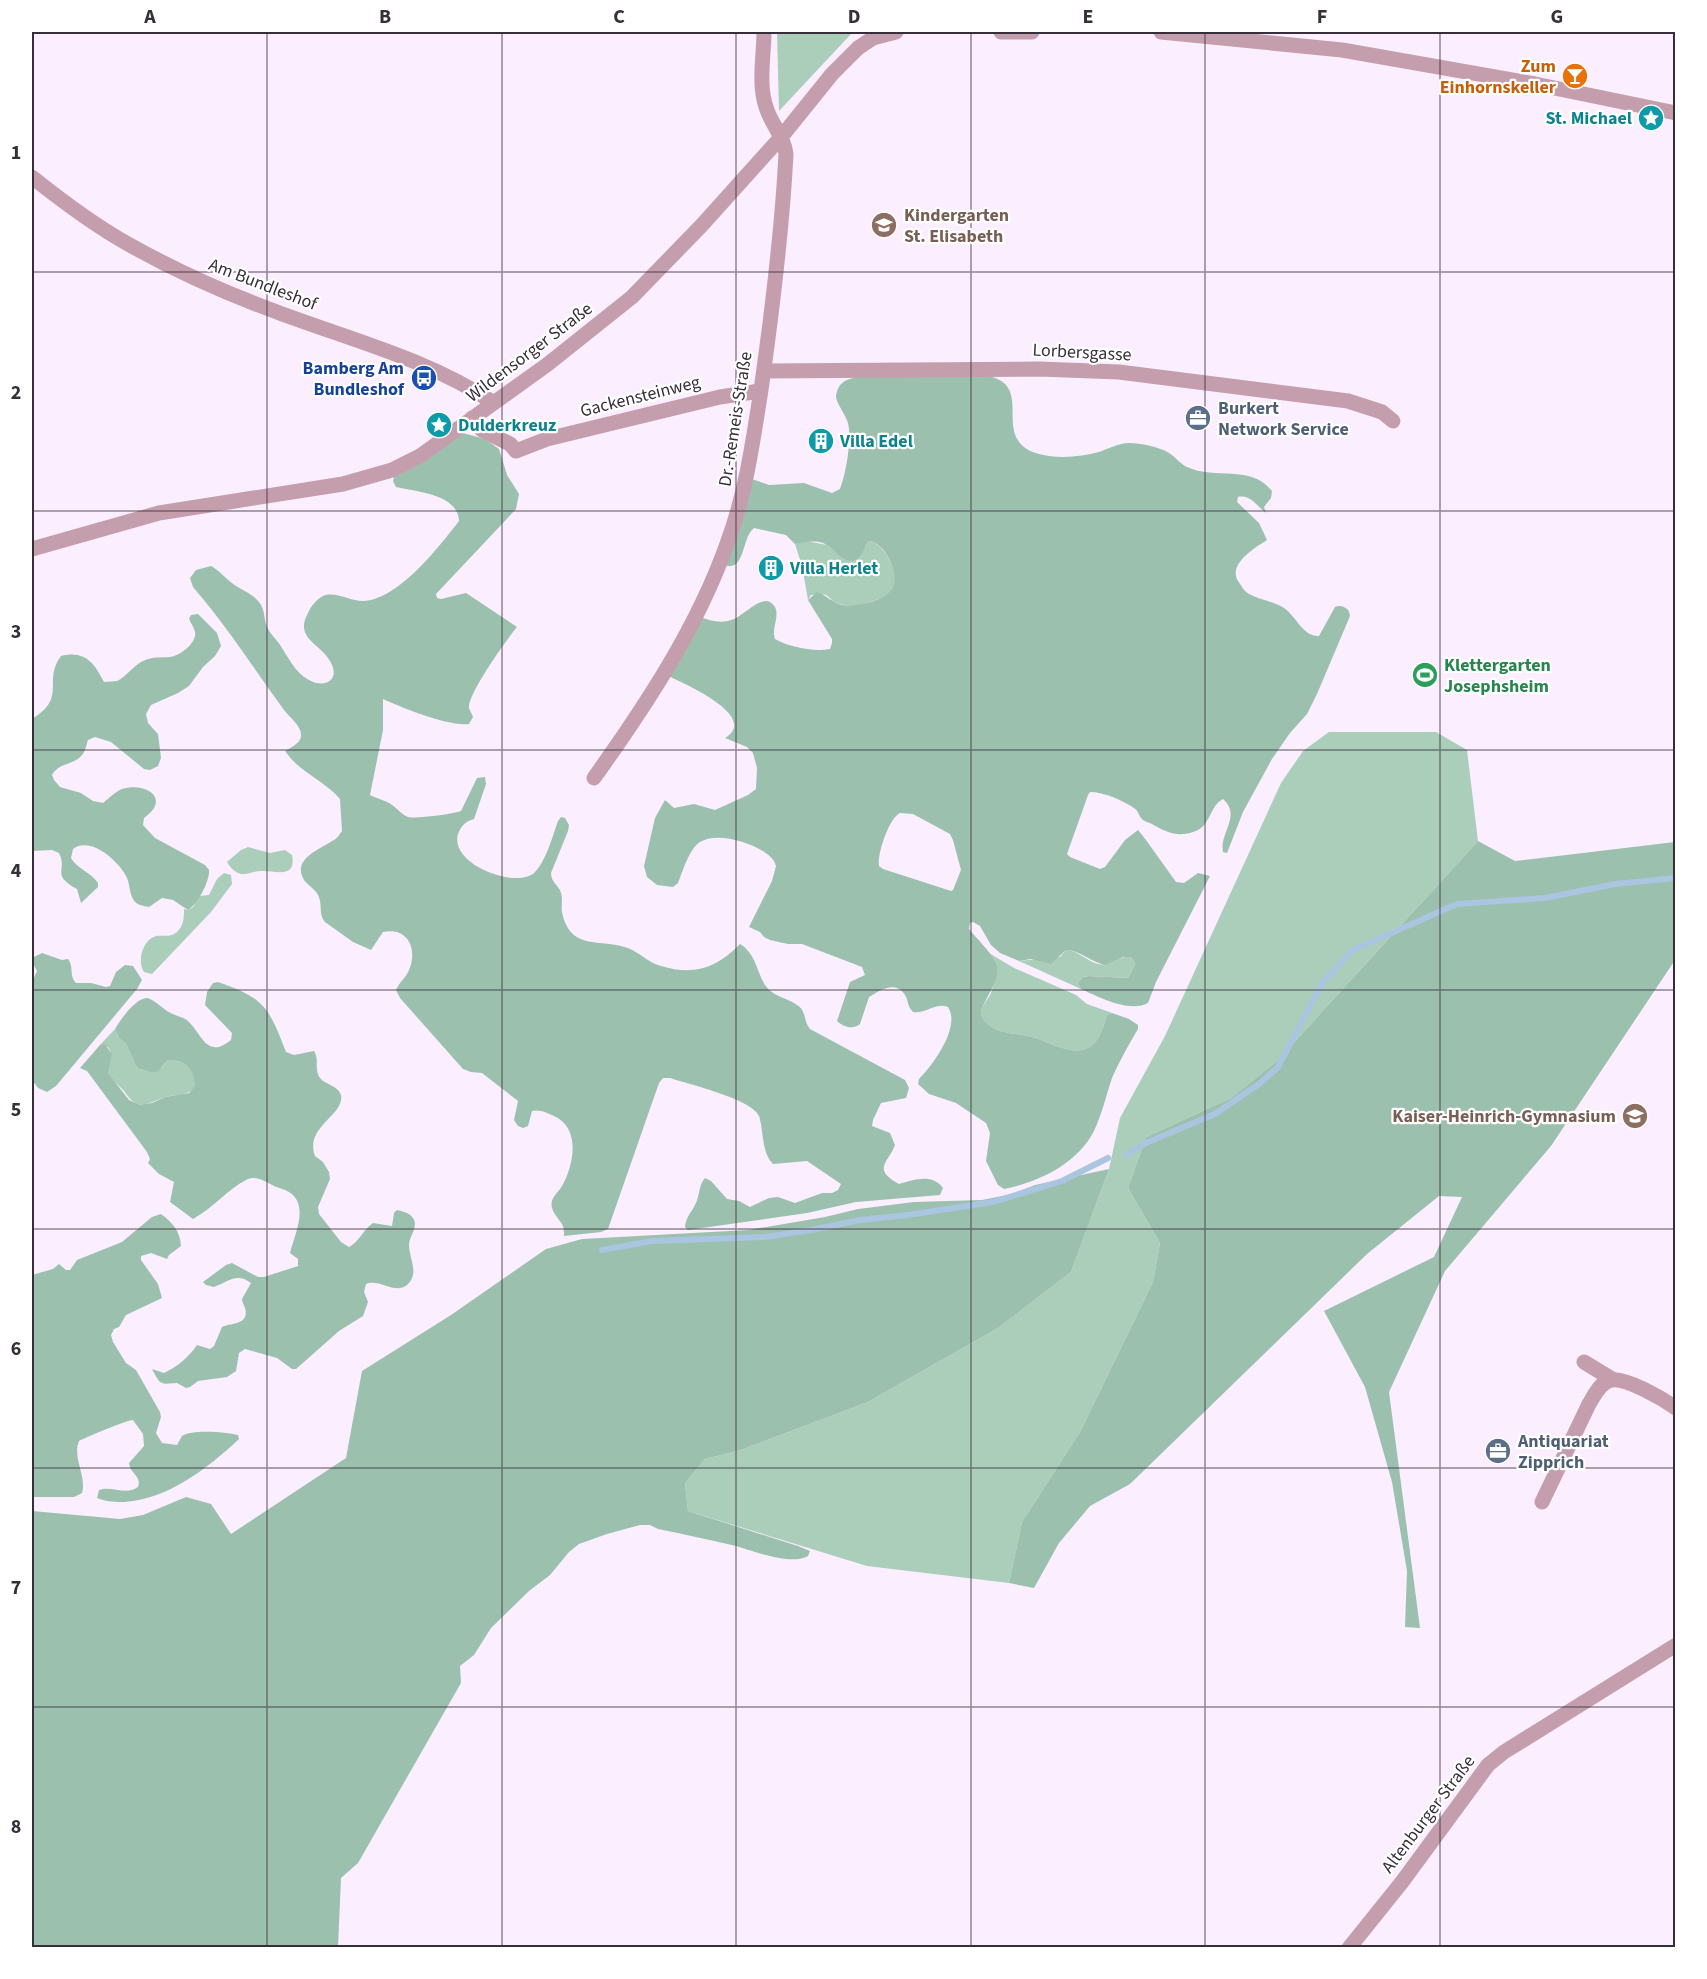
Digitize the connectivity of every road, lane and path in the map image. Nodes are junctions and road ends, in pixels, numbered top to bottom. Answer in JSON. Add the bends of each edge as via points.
{"nodes":[{"id":1,"x":764,"y":32,"type":"edge"},
{"id":2,"x":896,"y":32,"type":"edge"},
{"id":3,"x":1001,"y":32,"type":"edge"},
{"id":4,"x":1032,"y":32,"type":"edge"},
{"id":5,"x":1161,"y":32,"type":"edge"},
{"id":6,"x":1676,"y":113,"type":"edge"},
{"id":7,"x":782,"y":136,"type":"junction"},
{"id":8,"x":32,"y":177,"type":"edge"},
{"id":9,"x":764,"y":371,"type":"junction"},
{"id":10,"x":760,"y":391,"type":"junction"},
{"id":11,"x":494,"y":403,"type":"junction"},
{"id":12,"x":472,"y":418,"type":"junction"},
{"id":13,"x":1393,"y":421,"type":"dead end"},
{"id":14,"x":32,"y":549,"type":"edge"},
{"id":15,"x":594,"y":778,"type":"dead end"},
{"id":16,"x":1584,"y":1362,"type":"dead end"},
{"id":17,"x":1612,"y":1379,"type":"junction"},
{"id":18,"x":1676,"y":1408,"type":"edge"},
{"id":19,"x":1542,"y":1502,"type":"dead end"},
{"id":20,"x":1676,"y":1645,"type":"edge"},
{"id":21,"x":1349,"y":1947,"type":"edge"}],
"edges":[{"from":1,"to":7,"type":"street","via":[[765,105]]},
{"from":2,"to":7,"type":"street","name":"Wildensorger Straße","via":[[873,38],[858,48]]},
{"from":3,"to":4,"type":"street"},
{"from":5,"to":6,"type":"street","via":[[1342,50]]},
{"from":7,"to":9,"type":"street","name":"Dr.-Remeis-Straße","via":[[786,154],[781,224]]},
{"from":7,"to":11,"type":"street","name":"Wildensorger Straße","via":[[632,297]]},
{"from":8,"to":11,"type":"street","name":"Am Bundleshof","via":[[127,244],[196,280],[399,354]]},
{"from":9,"to":10,"type":"street","name":"Dr.-Remeis-Straße"},
{"from":9,"to":13,"type":"street","name":"Lorbersgasse","via":[[1119,372],[1347,401],[1382,412]]},
{"from":10,"to":12,"type":"street","name":"Gackensteinweg","via":[[559,436],[516,451],[482,430]]},
{"from":10,"to":15,"type":"street","name":"Dr.-Remeis-Straße","via":[[742,499],[704,599],[653,692]]},
{"from":11,"to":12,"type":"street","name":"Wildensorger Straße"},
{"from":12,"to":14,"type":"street","name":"Wildensorger Straße","via":[[420,456],[366,478],[159,513]]},
{"from":16,"to":17,"type":"street"},
{"from":17,"to":18,"type":"street","via":[[1633,1385]]},
{"from":17,"to":19,"type":"street","via":[[1597,1390],[1589,1404]]},
{"from":20,"to":21,"type":"street","name":"Altenburger Straße","via":[[1488,1765]]}]}
